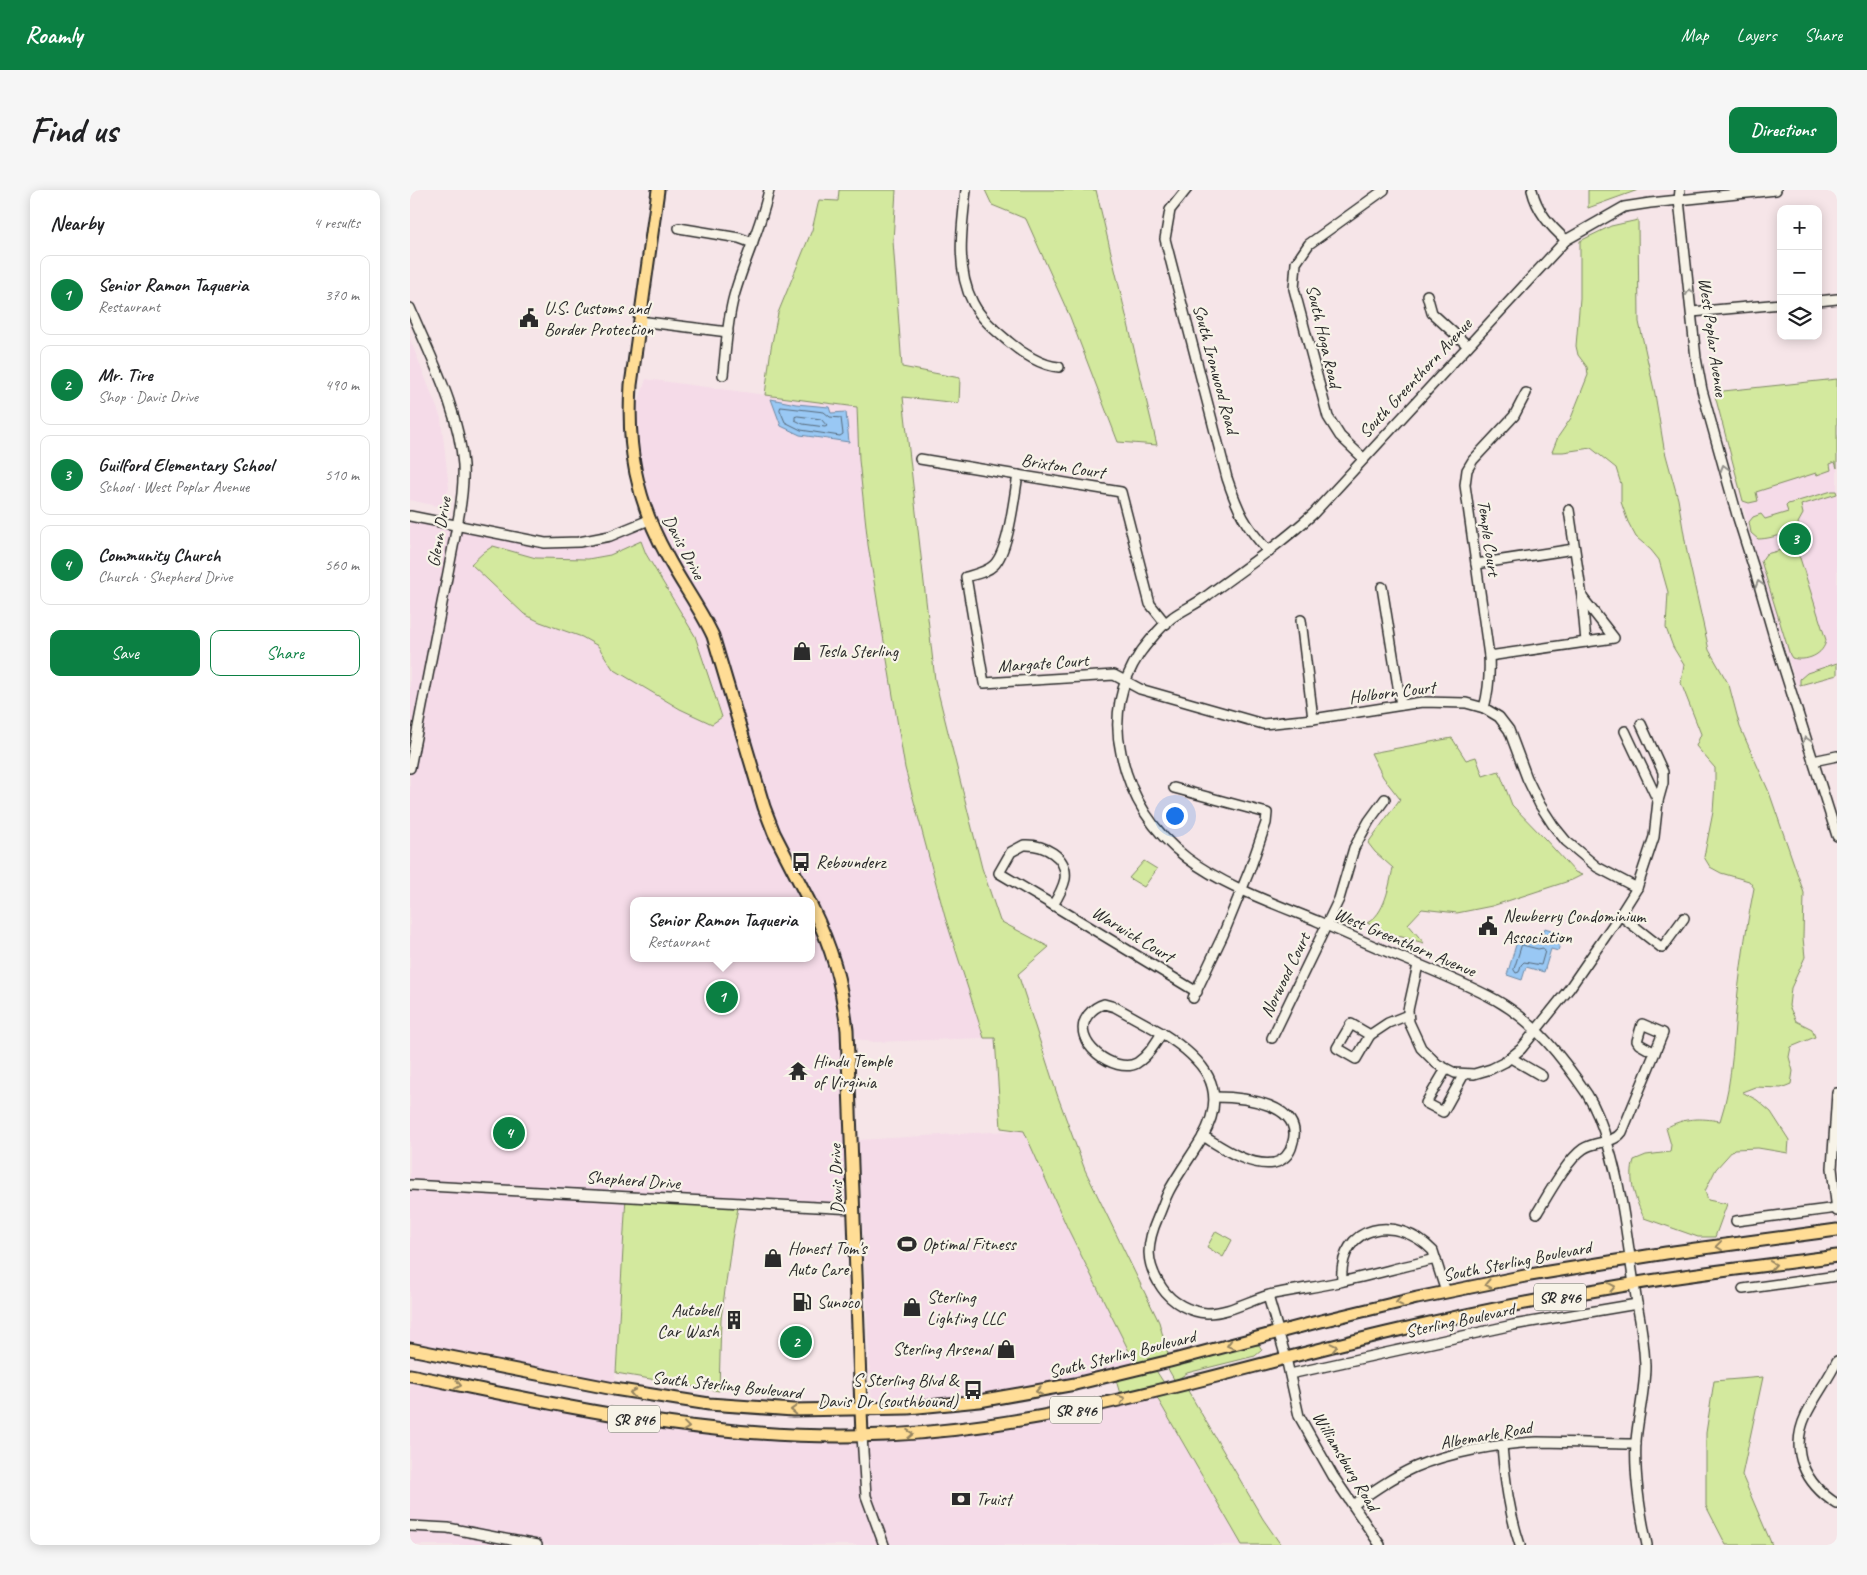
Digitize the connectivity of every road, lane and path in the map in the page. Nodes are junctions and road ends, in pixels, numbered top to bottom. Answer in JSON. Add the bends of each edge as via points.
{"nodes":[{"id":1,"x":658,"y":190,"type":"edge"},
{"id":2,"x":769,"y":190,"type":"edge"},
{"id":3,"x":966,"y":190,"type":"edge"},
{"id":4,"x":1186,"y":190,"type":"edge"},
{"id":5,"x":1384,"y":190,"type":"edge"},
{"id":6,"x":1532,"y":190,"type":"edge"},
{"id":7,"x":1776,"y":190,"type":"edge"},
{"id":8,"x":1679,"y":195,"type":"edge"},
{"id":9,"x":678,"y":228,"type":"dead end"},
{"id":10,"x":1566,"y":240,"type":"junction"},
{"id":11,"x":753,"y":243,"type":"junction"},
{"id":12,"x":1427,"y":295,"type":"dead end"},
{"id":13,"x":1837,"y":299,"type":"edge"},
{"id":14,"x":1822,"y":301,"type":"edge"},
{"id":15,"x":1777,"y":304,"type":"edge"},
{"id":16,"x":410,"y":308,"type":"edge"},
{"id":17,"x":1692,"y":312,"type":"junction"},
{"id":18,"x":639,"y":321,"type":"junction"},
{"id":19,"x":728,"y":332,"type":"junction"},
{"id":20,"x":1468,"y":346,"type":"junction"},
{"id":21,"x":1059,"y":367,"type":"dead end"},
{"id":22,"x":724,"y":375,"type":"dead end"},
{"id":23,"x":1526,"y":393,"type":"dead end"},
{"id":24,"x":1363,"y":458,"type":"junction"},
{"id":25,"x":920,"y":459,"type":"dead end"},
{"id":26,"x":1018,"y":475,"type":"junction"},
{"id":27,"x":1569,"y":510,"type":"dead end"},
{"id":28,"x":410,"y":516,"type":"edge"},
{"id":29,"x":649,"y":520,"type":"junction"},
{"id":30,"x":458,"y":526,"type":"junction"},
{"id":31,"x":1574,"y":550,"type":"junction"},
{"id":32,"x":1269,"y":552,"type":"junction"},
{"id":33,"x":1476,"y":564,"type":"junction"},
{"id":34,"x":1382,"y":587,"type":"dead end"},
{"id":35,"x":1582,"y":597,"type":"junction"},
{"id":36,"x":1300,"y":620,"type":"dead end"},
{"id":37,"x":1166,"y":624,"type":"junction"},
{"id":38,"x":1586,"y":642,"type":"junction"},
{"id":39,"x":1489,"y":656,"type":"junction"},
{"id":40,"x":1126,"y":681,"type":"junction"},
{"id":41,"x":1401,"y":705,"type":"junction"},
{"id":42,"x":1484,"y":708,"type":"junction"},
{"id":43,"x":1313,"y":718,"type":"junction"},
{"id":44,"x":1641,"y":724,"type":"dead end"},
{"id":45,"x":1624,"y":731,"type":"dead end"},
{"id":46,"x":1837,"y":756,"type":"edge"},
{"id":47,"x":1813,"y":761,"type":"junction"},
{"id":48,"x":410,"y":768,"type":"edge"},
{"id":49,"x":1174,"y":788,"type":"dead end"},
{"id":50,"x":1385,"y":799,"type":"dead end"},
{"id":51,"x":1658,"y":801,"type":"junction"},
{"id":52,"x":1837,"y":836,"type":"edge"},
{"id":53,"x":1637,"y":888,"type":"junction"},
{"id":54,"x":1242,"y":890,"type":"junction"},
{"id":55,"x":807,"y":897,"type":"edge"},
{"id":56,"x":1053,"y":905,"type":"junction"},
{"id":57,"x":815,"y":914,"type":"edge"},
{"id":58,"x":1620,"y":915,"type":"junction"},
{"id":59,"x":1684,"y":918,"type":"dead end"},
{"id":60,"x":1328,"y":926,"type":"junction"},
{"id":61,"x":1418,"y":964,"type":"junction"},
{"id":62,"x":1408,"y":1015,"type":"junction"},
{"id":63,"x":1537,"y":1030,"type":"junction"},
{"id":64,"x":1162,"y":1033,"type":"junction"},
{"id":65,"x":1370,"y":1035,"type":"dead end"},
{"id":66,"x":1272,"y":1038,"type":"dead end"},
{"id":67,"x":1655,"y":1053,"type":"dead end"},
{"id":68,"x":1511,"y":1058,"type":"junction"},
{"id":69,"x":1446,"y":1069,"type":"junction"},
{"id":70,"x":1464,"y":1074,"type":"junction"},
{"id":71,"x":1542,"y":1076,"type":"dead end"},
{"id":72,"x":1837,"y":1093,"type":"edge"},
{"id":73,"x":1215,"y":1097,"type":"junction"},
{"id":74,"x":1203,"y":1136,"type":"junction"},
{"id":75,"x":1607,"y":1142,"type":"junction"},
{"id":76,"x":410,"y":1185,"type":"edge"},
{"id":77,"x":854,"y":1208,"type":"junction"},
{"id":78,"x":1837,"y":1209,"type":"edge"},
{"id":79,"x":1537,"y":1213,"type":"dead end"},
{"id":80,"x":1736,"y":1221,"type":"dead end"},
{"id":81,"x":1837,"y":1230,"type":"edge"},
{"id":82,"x":1837,"y":1256,"type":"edge"},
{"id":83,"x":1436,"y":1258,"type":"junction"},
{"id":84,"x":1631,"y":1259,"type":"junction"},
{"id":85,"x":1837,"y":1276,"type":"edge"},
{"id":86,"x":1342,"y":1281,"type":"junction"},
{"id":87,"x":1635,"y":1284,"type":"junction"},
{"id":88,"x":1743,"y":1289,"type":"dead end"},
{"id":89,"x":1446,"y":1292,"type":"junction"},
{"id":90,"x":1268,"y":1296,"type":"junction"},
{"id":91,"x":1637,"y":1304,"type":"junction"},
{"id":92,"x":1277,"y":1332,"type":"junction"},
{"id":93,"x":410,"y":1349,"type":"edge"},
{"id":94,"x":1286,"y":1358,"type":"junction"},
{"id":95,"x":1837,"y":1361,"type":"edge"},
{"id":96,"x":1290,"y":1374,"type":"junction"},
{"id":97,"x":410,"y":1375,"type":"edge"},
{"id":98,"x":861,"y":1410,"type":"junction"},
{"id":99,"x":862,"y":1436,"type":"junction"},
{"id":100,"x":1636,"y":1444,"type":"junction"},
{"id":101,"x":1502,"y":1446,"type":"junction"},
{"id":102,"x":1837,"y":1504,"type":"edge"},
{"id":103,"x":1353,"y":1505,"type":"junction"},
{"id":104,"x":410,"y":1526,"type":"edge"},
{"id":105,"x":537,"y":1545,"type":"edge"},
{"id":106,"x":884,"y":1545,"type":"edge"},
{"id":107,"x":1380,"y":1545,"type":"edge"},
{"id":108,"x":1520,"y":1545,"type":"edge"},
{"id":109,"x":1647,"y":1545,"type":"edge"}],
"edges":[{"from":1,"to":18,"type":"main road","name":"Davis Drive"},
{"from":2,"to":11,"type":"street"},
{"from":3,"to":21,"type":"street","via":[[961,242],[964,278],[973,303],[989,325],[1016,348],[1050,367]]},
{"from":4,"to":32,"type":"street","name":"South Ironwood Road","via":[[1170,210],[1165,239],[1238,511]]},
{"from":5,"to":24,"type":"street","name":"South Hoga Road","via":[[1309,244],[1296,263],[1294,289],[1328,418],[1340,436]]},
{"from":6,"to":10,"type":"street","via":[[1545,219]]},
{"from":7,"to":8,"type":"street","name":"South Greenthorn Avenue"},
{"from":8,"to":10,"type":"street","name":"South Greenthorn Avenue","via":[[1624,208]]},
{"from":17,"to":8,"type":"street","name":"West Poplar Avenue","one_way":true},
{"from":9,"to":11,"type":"street"},
{"from":10,"to":20,"type":"street","name":"South Greenthorn Avenue"},
{"from":11,"to":19,"type":"street","via":[[734,296]]},
{"from":12,"to":20,"type":"street","via":[[1432,313]]},
{"from":13,"to":14,"type":"street"},
{"from":15,"to":17,"type":"street"},
{"from":16,"to":30,"type":"street","name":"Glenn Drive","via":[[451,406],[458,434],[462,465]]},
{"from":47,"to":17,"type":"street","name":"West Poplar Avenue","one_way":true,"via":[[1702,390]]},
{"from":18,"to":19,"type":"street"},
{"from":18,"to":29,"type":"main road","name":"Davis Drive","via":[[630,385],[630,440],[634,469]]},
{"from":19,"to":22,"type":"street"},
{"from":20,"to":24,"type":"street","name":"South Greenthorn Avenue"},
{"from":23,"to":33,"type":"street","name":"Temple Court","via":[[1514,416],[1467,470],[1465,485]]},
{"from":24,"to":32,"type":"street","name":"South Greenthorn Avenue","via":[[1313,514]]},
{"from":25,"to":26,"type":"street","name":"Brixton Court"},
{"from":26,"to":37,"type":"street","name":"Brixton Court","via":[[1120,492],[1150,604]]},
{"from":26,"to":40,"type":"street","name":"Margate Court","via":[[1004,548],[996,564],[966,577],[984,683],[1114,675]]},
{"from":27,"to":31,"type":"street"},
{"from":28,"to":30,"type":"street"},
{"from":29,"to":30,"type":"street","via":[[610,536],[579,542],[545,543]]},
{"from":29,"to":55,"type":"main road","name":"Davis Drive","via":[[666,556],[705,619],[774,833]]},
{"from":30,"to":48,"type":"street","name":"Glenn Drive"},
{"from":31,"to":33,"type":"street"},
{"from":31,"to":35,"type":"street"},
{"from":32,"to":37,"type":"street","name":"South Greenthorn Avenue"},
{"from":33,"to":39,"type":"street","name":"Temple Court"},
{"from":34,"to":41,"type":"street"},
{"from":35,"to":38,"type":"street"},
{"from":35,"to":38,"type":"street","via":[[1614,638]]},
{"from":36,"to":43,"type":"street"},
{"from":37,"to":40,"type":"street","name":"South Greenthorn Avenue","via":[[1140,654]]},
{"from":38,"to":39,"type":"street"},
{"from":39,"to":42,"type":"street","name":"Temple Court","via":[[1491,676]]},
{"from":40,"to":43,"type":"street","name":"Holborn Court","via":[[1140,689],[1263,724]]},
{"from":40,"to":54,"type":"street","name":"West Greenthorn Avenue","via":[[1118,713],[1120,748],[1132,789],[1143,810],[1158,830],[1190,861]]},
{"from":41,"to":42,"type":"street","name":"Holborn Court","via":[[1445,702]]},
{"from":41,"to":43,"type":"street","name":"Holborn Court"},
{"from":42,"to":53,"type":"street","name":"Holborn Court","via":[[1499,717],[1509,730],[1540,804],[1566,841],[1596,867]]},
{"from":44,"to":51,"type":"street","via":[[1663,772]]},
{"from":45,"to":51,"type":"street"},
{"from":46,"to":47,"type":"street"},
{"from":47,"to":52,"type":"street"},
{"from":49,"to":54,"type":"street","via":[[1267,813]]},
{"from":50,"to":60,"type":"street","name":"Norwood Court","via":[[1368,821],[1354,848]]},
{"from":51,"to":53,"type":"street","via":[[1654,837]]},
{"from":53,"to":58,"type":"street"},
{"from":54,"to":56,"type":"street","name":"Warwick Court","via":[[1195,995]]},
{"from":54,"to":60,"type":"street","name":"West Greenthorn Avenue"},
{"from":56,"to":56,"type":"street","name":"Warwick Court","via":[[1065,879],[1059,859],[1036,845],[1016,848],[999,873]]},
{"from":57,"to":77,"type":"main road","name":"Davis Drive","via":[[830,947],[844,999]]},
{"from":58,"to":59,"type":"street","via":[[1662,948]]},
{"from":58,"to":63,"type":"street"},
{"from":60,"to":61,"type":"street","name":"West Greenthorn Avenue"},
{"from":60,"to":66,"type":"street","name":"Norwood Court"},
{"from":61,"to":62,"type":"street"},
{"from":61,"to":63,"type":"street","name":"West Greenthorn Avenue","via":[[1497,1001]]},
{"from":62,"to":65,"type":"street"},
{"from":62,"to":69,"type":"street","via":[[1421,1048]]},
{"from":63,"to":68,"type":"street"},
{"from":63,"to":75,"type":"street","name":"West Greenthorn Avenue","via":[[1589,1098]]},
{"from":64,"to":64,"type":"street","via":[[1143,1059],[1127,1066],[1098,1053],[1085,1040],[1082,1027],[1092,1010],[1104,1004],[1115,1006]]},
{"from":64,"to":73,"type":"street","via":[[1196,1059],[1208,1076]]},
{"from":67,"to":75,"type":"street","via":[[1622,1132]]},
{"from":68,"to":70,"type":"street","via":[[1491,1069]]},
{"from":68,"to":71,"type":"street"},
{"from":69,"to":70,"type":"street"},
{"from":69,"to":70,"type":"street","via":[[1426,1103],[1443,1112]]},
{"from":72,"to":78,"type":"street","via":[[1832,1168]]},
{"from":73,"to":74,"type":"street"},
{"from":73,"to":74,"type":"street","via":[[1252,1100],[1283,1113],[1294,1127],[1292,1146],[1284,1159],[1264,1163],[1240,1156]]},
{"from":74,"to":90,"type":"street","via":[[1170,1190],[1154,1225],[1148,1245],[1150,1263],[1167,1295],[1181,1306],[1198,1312],[1219,1312]]},
{"from":75,"to":79,"type":"street","via":[[1592,1144],[1573,1158]]},
{"from":75,"to":84,"type":"street","name":"West Greenthorn Avenue","via":[[1618,1177]]},
{"from":76,"to":77,"type":"street","name":"Shepherd Drive"},
{"from":77,"to":98,"type":"main road","name":"Davis Drive"},
{"from":78,"to":80,"type":"street"},
{"from":81,"to":84,"type":"main road","name":"South Sterling Boulevard","number":"SR 846","one_way":true},
{"from":87,"to":82,"type":"main road","number":"SR 846","one_way":true},
{"from":83,"to":86,"type":"street"},
{"from":83,"to":86,"type":"street","via":[[1428,1245],[1412,1235],[1394,1229],[1373,1229],[1358,1236],[1350,1246],[1342,1265]]},
{"from":83,"to":89,"type":"street"},
{"from":84,"to":87,"type":"street","name":"West Greenthorn Avenue"},
{"from":84,"to":89,"type":"main road","name":"South Sterling Boulevard","number":"SR 846","one_way":true},
{"from":85,"to":88,"type":"street"},
{"from":86,"to":90,"type":"street"},
{"from":87,"to":91,"type":"street","name":"West Greenthorn Avenue"},
{"from":94,"to":87,"type":"main road","number":"SR 846","one_way":true,"via":[[1518,1304]]},
{"from":89,"to":92,"type":"main road","name":"South Sterling Boulevard","number":"SR 846","one_way":true},
{"from":90,"to":92,"type":"street","name":"Williamsburg Road"},
{"from":91,"to":96,"type":"street","name":"Sterling Boulevard","via":[[1513,1325]]},
{"from":91,"to":100,"type":"street","name":"West Greenthorn Avenue","via":[[1643,1331],[1645,1367]]},
{"from":92,"to":94,"type":"street","name":"Williamsburg Road"},
{"from":92,"to":98,"type":"main road","name":"South Sterling Boulevard","number":"SR 846","one_way":true,"via":[[1045,1390],[979,1401]]},
{"from":98,"to":93,"type":"main road","name":"South Sterling Boulevard","number":"SR 846","one_way":true,"via":[[793,1410],[670,1399]]},
{"from":94,"to":96,"type":"street","name":"Williamsburg Road"},
{"from":99,"to":94,"type":"main road","number":"SR 846","one_way":true,"via":[[960,1430],[1019,1421],[1102,1404]]},
{"from":95,"to":102,"type":"street","via":[[1806,1416],[1799,1438],[1800,1458],[1809,1478],[1823,1495]]},
{"from":96,"to":103,"type":"street","name":"Williamsburg Road","via":[[1299,1416]]},
{"from":97,"to":99,"type":"main road","number":"SR 846","one_way":true,"via":[[673,1425],[766,1434]]},
{"from":98,"to":99,"type":"main road","name":"Davis Drive"},
{"from":99,"to":106,"type":"street","name":"Davis Drive","via":[[866,1496]]},
{"from":100,"to":101,"type":"street","name":"Albemarle Road","via":[[1537,1442]]},
{"from":100,"to":109,"type":"street","name":"West Greenthorn Avenue"},
{"from":101,"to":103,"type":"street","name":"Albemarle Road","via":[[1425,1463]]},
{"from":101,"to":108,"type":"street","via":[[1505,1484]]},
{"from":103,"to":107,"type":"street","name":"Williamsburg Road"},
{"from":104,"to":105,"type":"street","via":[[448,1528]]}]}
